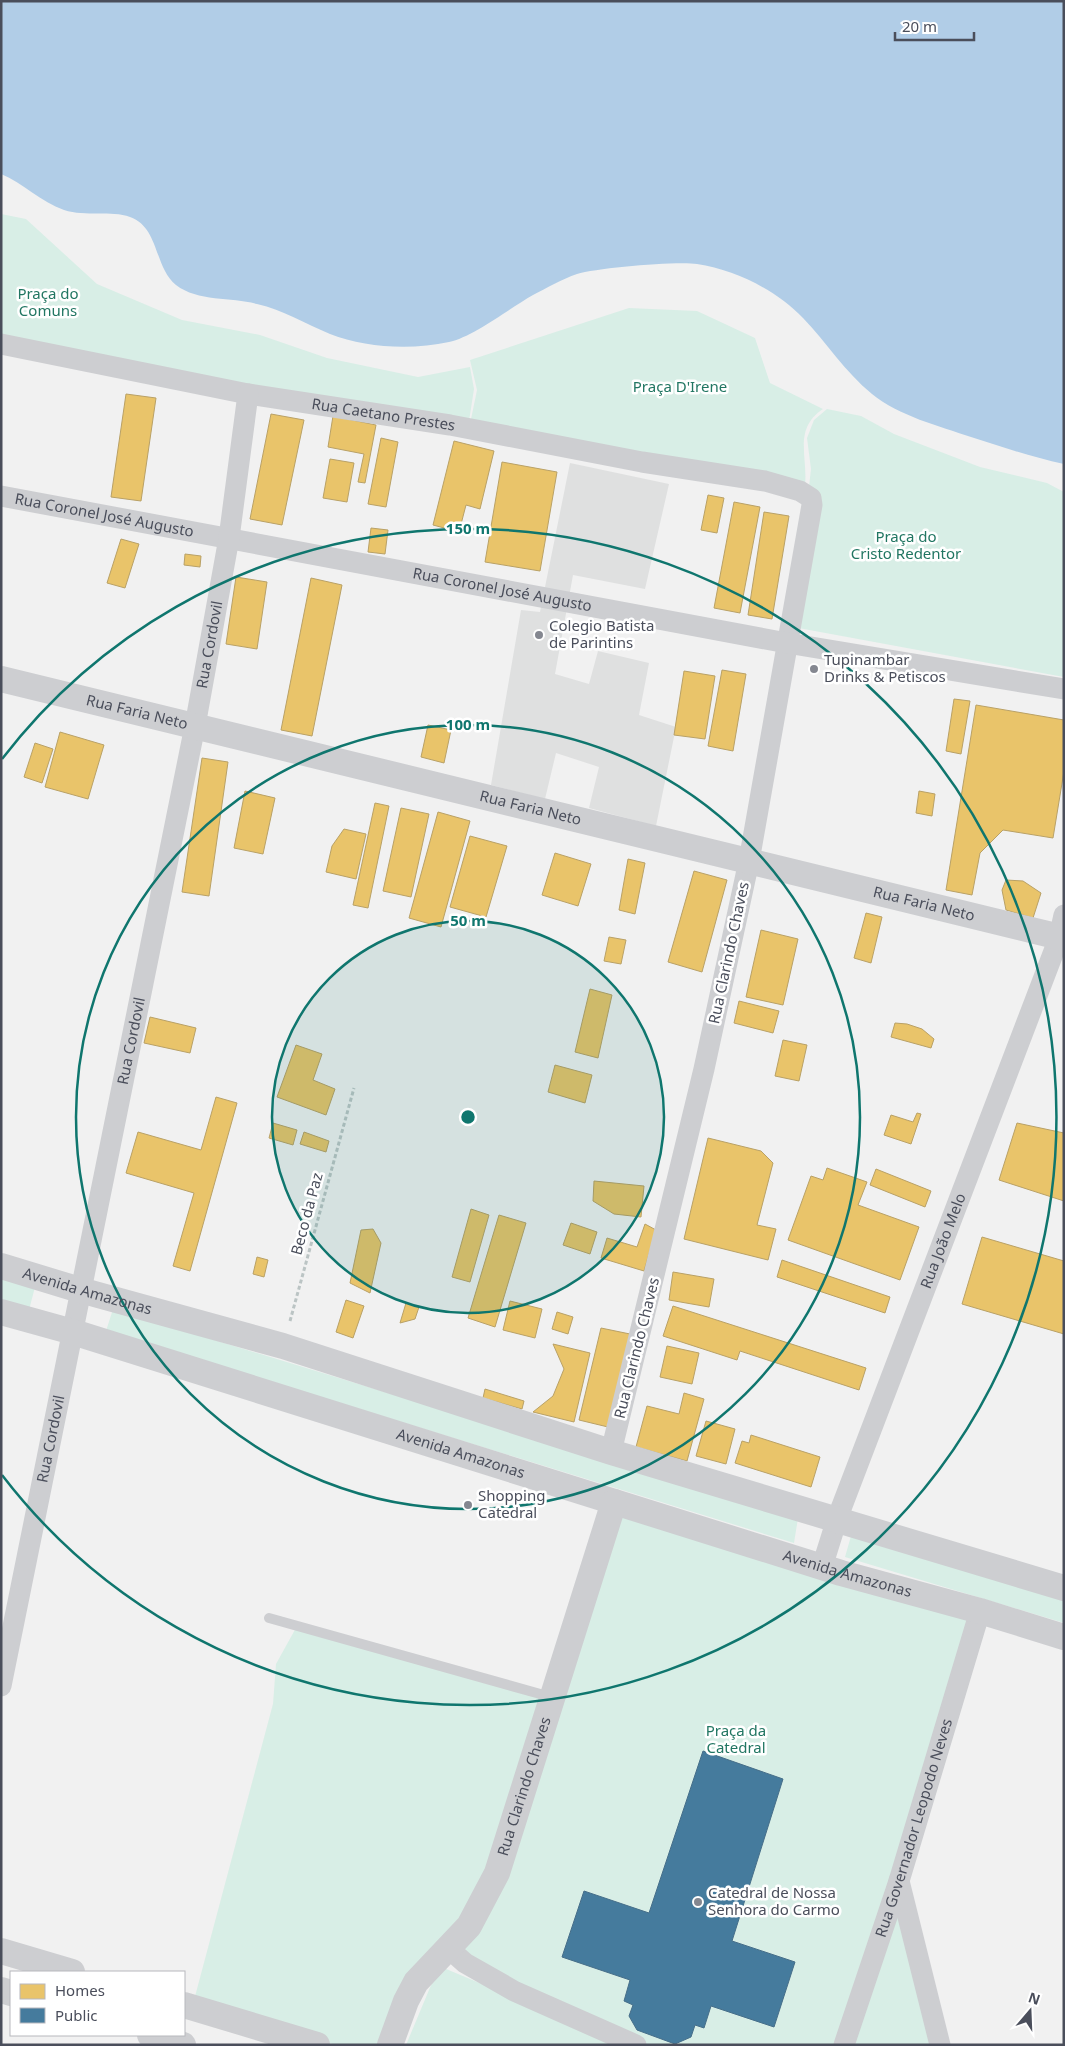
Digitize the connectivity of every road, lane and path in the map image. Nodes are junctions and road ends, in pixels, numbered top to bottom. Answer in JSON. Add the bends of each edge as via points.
{"nodes":[{"id":1,"x":1,"y":344,"type":"edge"},
{"id":2,"x":248,"y":394,"type":"junction"},
{"id":3,"x":765,"y":481,"type":"joint"},
{"id":4,"x":1,"y":496,"type":"edge"},
{"id":5,"x":229,"y":538,"type":"junction"},
{"id":6,"x":787,"y":643,"type":"junction"},
{"id":7,"x":1,"y":679,"type":"edge"},
{"id":8,"x":1064,"y":689,"type":"edge"},
{"id":9,"x":195,"y":726,"type":"junction"},
{"id":10,"x":749,"y":860,"type":"junction"},
{"id":11,"x":1062,"y":930,"type":"edge"},
{"id":12,"x":354,"y":1088,"type":"dead end"},
{"id":13,"x":1,"y":1266,"type":"edge"},
{"id":14,"x":80,"y":1290,"type":"junction"},
{"id":15,"x":1,"y":1312,"type":"edge"},
{"id":16,"x":74,"y":1332,"type":"junction"},
{"id":17,"x":283,"y":1346,"type":"junction"},
{"id":18,"x":611,"y":1452,"type":"junction"},
{"id":19,"x":614,"y":1502,"type":"junction"},
{"id":20,"x":837,"y":1519,"type":"junction"},
{"id":21,"x":822,"y":1567,"type":"junction"},
{"id":22,"x":1064,"y":1588,"type":"edge"},
{"id":23,"x":980,"y":1611,"type":"junction"},
{"id":24,"x":269,"y":1618,"type":"dead end"},
{"id":25,"x":1064,"y":1637,"type":"edge"},
{"id":26,"x":1,"y":1686,"type":"edge"},
{"id":27,"x":552,"y":1697,"type":"junction"},
{"id":28,"x":899,"y":1881,"type":"junction"},
{"id":29,"x":447,"y":1947,"type":"junction"},
{"id":30,"x":1,"y":1951,"type":"edge"},
{"id":31,"x":69,"y":1971,"type":"edge"},
{"id":32,"x":185,"y":2005,"type":"edge"},
{"id":33,"x":153,"y":2036,"type":"edge"},
{"id":34,"x":183,"y":2045,"type":"edge"},
{"id":35,"x":317,"y":2045,"type":"edge"},
{"id":36,"x":390,"y":2045,"type":"edge"},
{"id":37,"x":636,"y":2045,"type":"edge"},
{"id":38,"x":844,"y":2045,"type":"edge"},
{"id":39,"x":940,"y":2045,"type":"edge"}],
"edges":[{"from":1,"to":2,"type":"street","name":"Rua Caetano Prestes"},
{"from":2,"to":3,"type":"street","name":"Rua Caetano Prestes","via":[[450,425],[642,462]]},
{"from":2,"to":5,"type":"street","name":"Rua Cordovil"},
{"from":3,"to":6,"type":"street","name":"Rua Clarindo Chaves","via":[[805,493],[811,501]]},
{"from":4,"to":5,"type":"street","name":"Rua Coronel José Augusto"},
{"from":5,"to":6,"type":"street","name":"Rua Coronel José Augusto"},
{"from":5,"to":9,"type":"street","name":"Rua Cordovil"},
{"from":6,"to":8,"type":"street","name":"Rua Coronel José Augusto"},
{"from":6,"to":10,"type":"street","name":"Rua Clarindo Chaves"},
{"from":7,"to":9,"type":"street","name":"Rua Faria Neto"},
{"from":9,"to":10,"type":"street","name":"Rua Faria Neto"},
{"from":9,"to":14,"type":"street","name":"Rua Cordovil"},
{"from":10,"to":11,"type":"street","name":"Rua Faria Neto"},
{"from":10,"to":18,"type":"street","name":"Rua Clarindo Chaves","via":[[704,1069]]},
{"from":11,"to":20,"type":"street","name":"Rua João Melo"},
{"from":12,"to":17,"type":"path","name":"Beco da Paz"},
{"from":13,"to":14,"type":"street","name":"Avenida Amazonas"},
{"from":14,"to":16,"type":"street","name":"Rua Cordovil"},
{"from":14,"to":17,"type":"street","name":"Avenida Amazonas"},
{"from":15,"to":16,"type":"street","name":"Avenida Amazonas"},
{"from":16,"to":19,"type":"street","name":"Avenida Amazonas"},
{"from":16,"to":26,"type":"street","name":"Rua Cordovil"},
{"from":17,"to":18,"type":"street","name":"Avenida Amazonas"},
{"from":18,"to":20,"type":"street","name":"Avenida Amazonas"},
{"from":19,"to":21,"type":"street","name":"Avenida Amazonas"},
{"from":19,"to":27,"type":"street","name":"Rua Clarindo Chaves"},
{"from":20,"to":21,"type":"street","name":"Rua João Melo"},
{"from":20,"to":22,"type":"street","name":"Avenida Amazonas"},
{"from":21,"to":23,"type":"street","name":"Avenida Amazonas"},
{"from":23,"to":25,"type":"street","name":"Avenida Amazonas"},
{"from":23,"to":28,"type":"street","name":"Rua Governador Leopodo Neves"},
{"from":24,"to":27,"type":"lane"},
{"from":27,"to":29,"type":"street","name":"Rua Clarindo Chaves","via":[[497,1873],[474,1920]]},
{"from":28,"to":38,"type":"street","name":"Rua Governador Leopodo Neves"},
{"from":28,"to":39,"type":"street"},
{"from":29,"to":36,"type":"street","name":"Rua Clarindo Chaves","via":[[416,1982]]},
{"from":29,"to":37,"type":"street","via":[[465,1963],[514,1990]]},
{"from":30,"to":31,"type":"street"},
{"from":32,"to":35,"type":"street"},
{"from":33,"to":34,"type":"street"}]}
